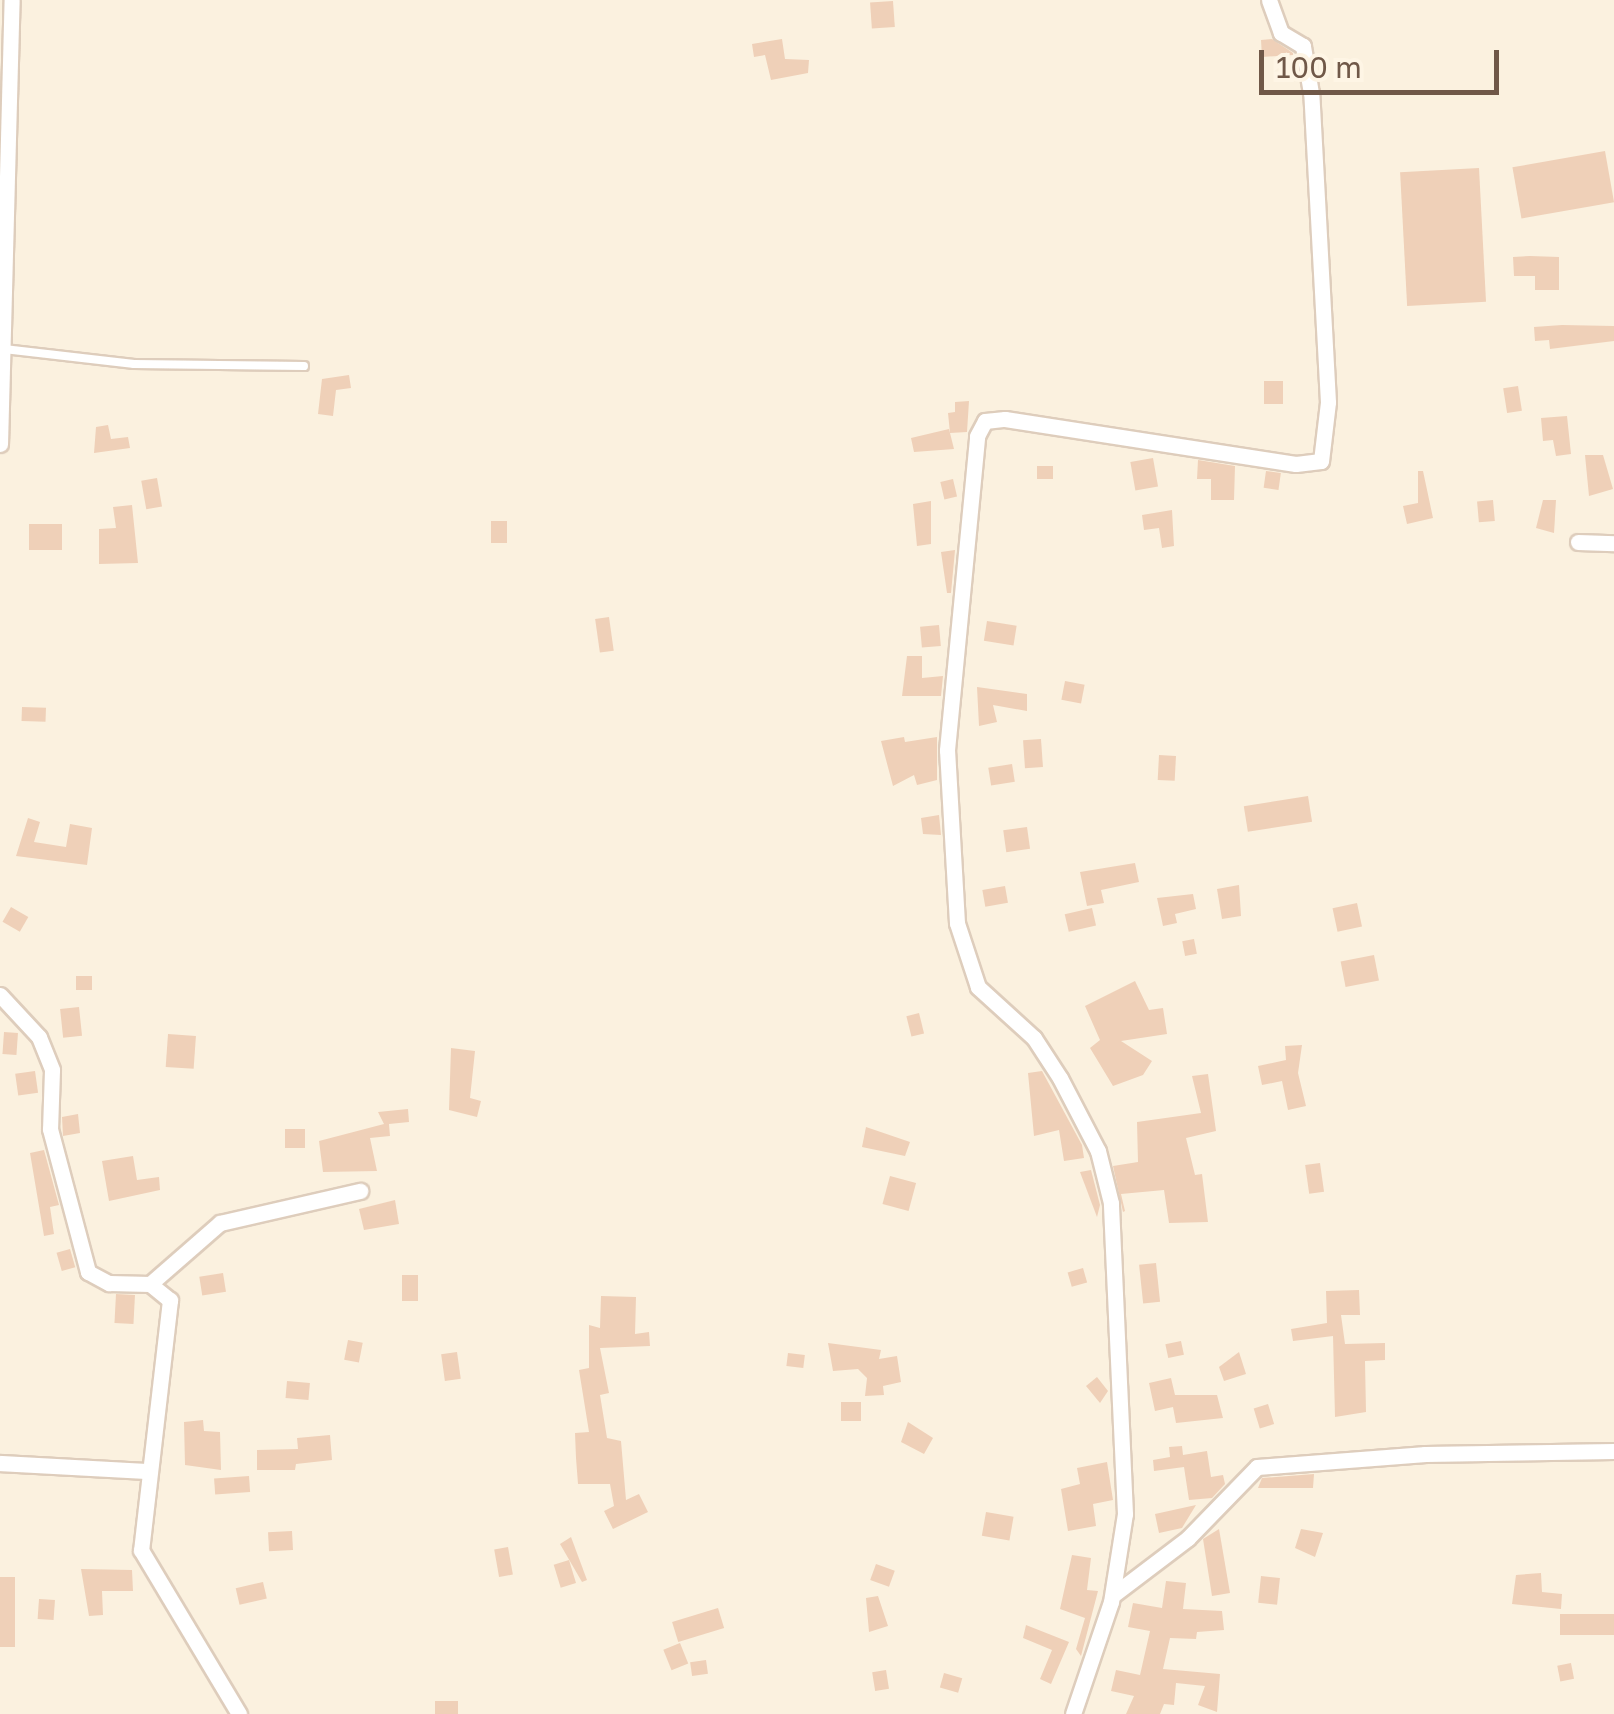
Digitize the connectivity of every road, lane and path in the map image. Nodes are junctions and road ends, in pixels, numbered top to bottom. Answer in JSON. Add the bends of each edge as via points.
{"nodes":[{"id":1,"x":12,"y":0,"type":"edge"},
{"id":2,"x":1269,"y":0,"type":"edge"},
{"id":3,"x":4,"y":349,"type":"junction"},
{"id":4,"x":304,"y":366,"type":"dead end"},
{"id":5,"x":0,"y":444,"type":"edge"},
{"id":6,"x":1578,"y":542,"type":"dead end"},
{"id":7,"x":1614,"y":543,"type":"edge"},
{"id":8,"x":0,"y":995,"type":"edge"},
{"id":9,"x":360,"y":1191,"type":"dead end"},
{"id":10,"x":150,"y":1284,"type":"junction"},
{"id":11,"x":1613,"y":1451,"type":"edge"},
{"id":12,"x":0,"y":1463,"type":"edge"},
{"id":13,"x":148,"y":1470,"type":"junction"},
{"id":14,"x":1113,"y":1595,"type":"junction"},
{"id":15,"x":239,"y":1714,"type":"edge"},
{"id":16,"x":1073,"y":1714,"type":"edge"}],
"edges":[{"from":1,"to":3,"type":"street"},
{"from":2,"to":14,"type":"street","via":[[1281,33],[1303,46],[1311,93],[1327,452],[1322,461],[1296,464],[985,421],[977,436],[949,706],[962,950],[978,987],[1034,1038],[1060,1078],[1098,1152],[1111,1202],[1126,1514]]},
{"from":3,"to":4,"type":"lane","via":[[150,365]]},
{"from":3,"to":5,"type":"street"},
{"from":6,"to":7,"type":"street"},
{"from":8,"to":10,"type":"street","via":[[39,1037],[52,1070],[50,1129],[88,1272],[109,1283]]},
{"from":9,"to":10,"type":"street","via":[[220,1222]]},
{"from":10,"to":13,"type":"street","via":[[163,1289],[171,1317]]},
{"from":11,"to":14,"type":"street","via":[[1425,1454],[1257,1468],[1188,1538]]},
{"from":12,"to":13,"type":"street"},
{"from":13,"to":15,"type":"street","via":[[140,1534],[146,1567]]},
{"from":14,"to":16,"type":"street"}]}
